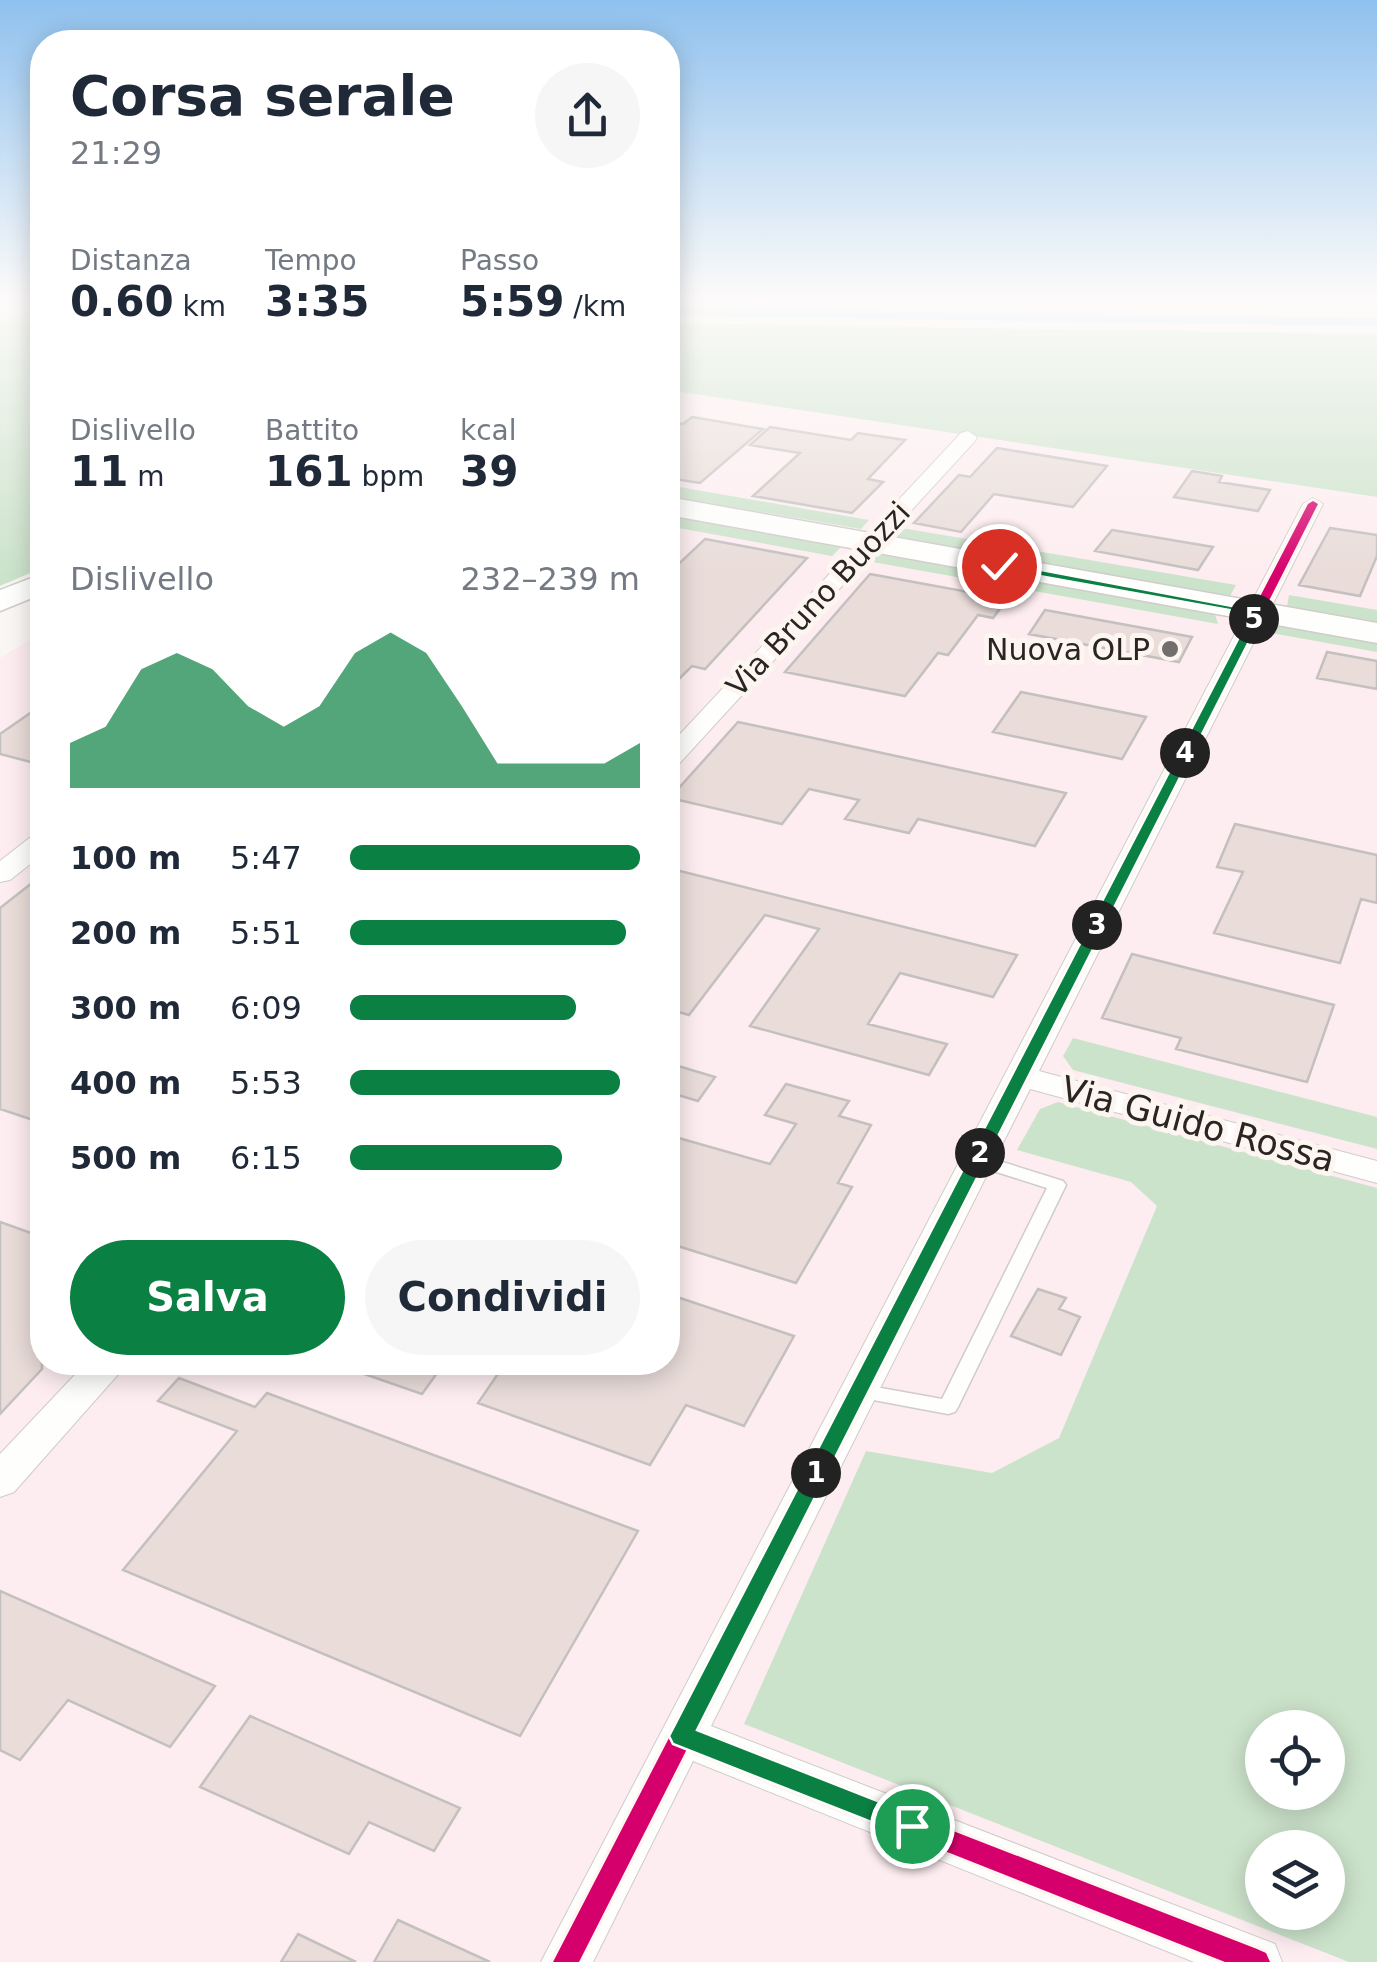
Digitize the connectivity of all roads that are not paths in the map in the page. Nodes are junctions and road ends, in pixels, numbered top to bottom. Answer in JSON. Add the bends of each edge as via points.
{"nodes":[{"id":1,"x":968,"y":437,"type":"dead end"},
{"id":2,"x":1313,"y":504,"type":"dead end"},
{"id":3,"x":680,"y":508,"type":"edge"},
{"id":4,"x":870,"y":542,"type":"junction"},
{"id":5,"x":30,"y":588,"type":"edge"},
{"id":6,"x":0,"y":602,"type":"edge"},
{"id":7,"x":1258,"y":612,"type":"junction"},
{"id":8,"x":1377,"y":632,"type":"edge"},
{"id":9,"x":680,"y":748,"type":"edge"},
{"id":10,"x":30,"y":851,"type":"edge"},
{"id":11,"x":0,"y":874,"type":"edge"},
{"id":12,"x":1020,"y":1076,"type":"junction"},
{"id":13,"x":977,"y":1160,"type":"junction"},
{"id":14,"x":1377,"y":1172,"type":"edge"},
{"id":15,"x":98,"y":1375,"type":"edge"},
{"id":16,"x":859,"y":1391,"type":"junction"},
{"id":17,"x":0,"y":1481,"type":"edge"},
{"id":18,"x":682,"y":1736,"type":"junction"},
{"id":19,"x":566,"y":1962,"type":"edge"},
{"id":20,"x":1257,"y":1962,"type":"edge"}],
"edges":[{"from":1,"to":4,"type":"street","name":"Via Bruno Buozzi"},
{"from":2,"to":7,"type":"street"},
{"from":3,"to":4,"type":"main road"},
{"from":4,"to":7,"type":"main road"},
{"from":4,"to":9,"type":"street","name":"Via Bruno Buozzi"},
{"from":5,"to":6,"type":"main road"},
{"from":7,"to":8,"type":"main road"},
{"from":7,"to":12,"type":"street"},
{"from":10,"to":11,"type":"street"},
{"from":12,"to":13,"type":"street"},
{"from":12,"to":14,"type":"street","name":"Via Guido Rossa"},
{"from":13,"to":16,"type":"street"},
{"from":13,"to":16,"type":"lane","via":[[1056,1185],[948,1407]]},
{"from":15,"to":17,"type":"street"},
{"from":16,"to":18,"type":"street"},
{"from":18,"to":19,"type":"street"},
{"from":18,"to":20,"type":"street"}]}
